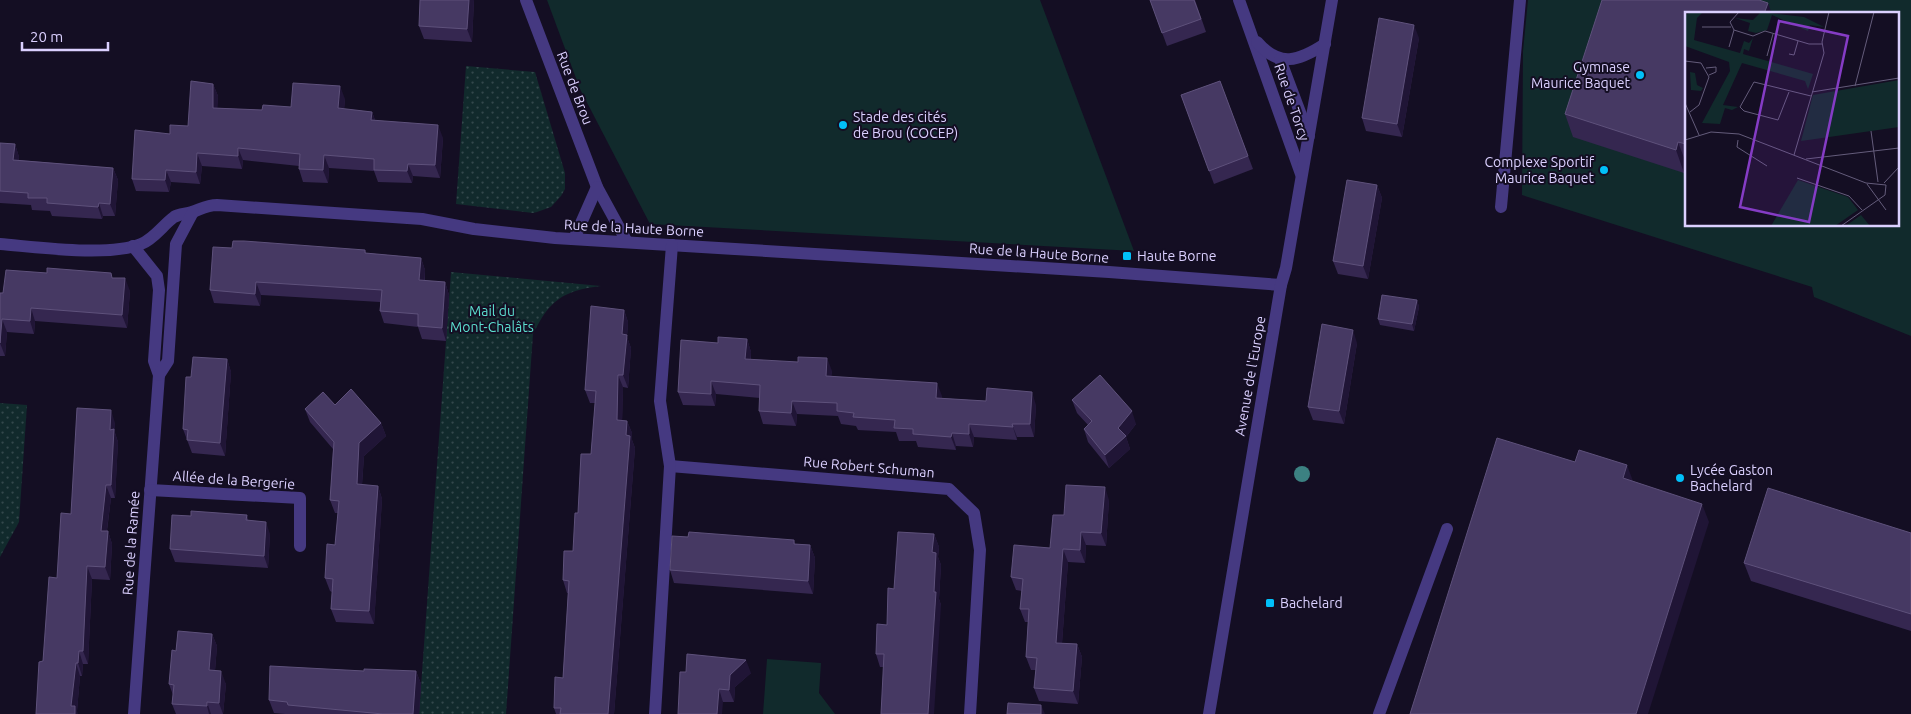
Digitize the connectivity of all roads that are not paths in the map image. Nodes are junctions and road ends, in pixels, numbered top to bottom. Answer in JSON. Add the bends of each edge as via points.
{"nodes":[{"id":1,"x":526,"y":0,"type":"edge"},
{"id":2,"x":1240,"y":0,"type":"edge"},
{"id":3,"x":1332,"y":0,"type":"edge"},
{"id":4,"x":1520,"y":0,"type":"edge"},
{"id":5,"x":1254,"y":38,"type":"junction"},
{"id":6,"x":1324,"y":44,"type":"junction"},
{"id":7,"x":1280,"y":60,"type":"junction"},
{"id":8,"x":1309,"y":136,"type":"junction"},
{"id":9,"x":1302,"y":176,"type":"junction"},
{"id":10,"x":597,"y":187,"type":"junction"},
{"id":11,"x":1501,"y":207,"type":"dead end"},
{"id":12,"x":194,"y":212,"type":"junction"},
{"id":13,"x":574,"y":239,"type":"junction"},
{"id":14,"x":627,"y":242,"type":"junction"},
{"id":15,"x":0,"y":244,"type":"edge"},
{"id":16,"x":672,"y":245,"type":"junction"},
{"id":17,"x":133,"y":246,"type":"junction"},
{"id":18,"x":1281,"y":284,"type":"junction"},
{"id":19,"x":159,"y":375,"type":"junction"},
{"id":20,"x":670,"y":466,"type":"junction"},
{"id":21,"x":150,"y":490,"type":"junction"},
{"id":22,"x":1447,"y":529,"type":"dead end"},
{"id":23,"x":300,"y":546,"type":"dead end"},
{"id":24,"x":134,"y":714,"type":"edge"},
{"id":25,"x":654,"y":714,"type":"edge"},
{"id":26,"x":970,"y":714,"type":"edge"},
{"id":27,"x":1209,"y":714,"type":"edge"},
{"id":28,"x":1378,"y":714,"type":"edge"}],
"edges":[{"from":1,"to":10,"type":"street","name":"Rue de Brou"},
{"from":2,"to":5,"type":"street","name":"Rue de Torcy"},
{"from":3,"to":6,"type":"street","name":"Avenue de l'Europe"},
{"from":4,"to":11,"type":"street"},
{"from":5,"to":7,"type":"street","name":"Rue de Torcy","via":[[1263,50]]},
{"from":5,"to":9,"type":"street","name":"Rue de Torcy"},
{"from":6,"to":7,"type":"street","name":"Rue de Torcy","via":[[1309,54]]},
{"from":6,"to":8,"type":"street","name":"Avenue de l'Europe"},
{"from":7,"to":8,"type":"street","name":"Rue de Torcy"},
{"from":8,"to":9,"type":"street","name":"Avenue de l'Europe"},
{"from":9,"to":18,"type":"street","name":"Avenue de l'Europe"},
{"from":10,"to":13,"type":"street"},
{"from":10,"to":14,"type":"street","name":"Rue de Brou"},
{"from":12,"to":13,"type":"street","name":"Rue de la Haute Borne","via":[[207,206],[227,205],[422,219],[474,229]]},
{"from":12,"to":17,"type":"street","name":"Rue de la Haute Borne","via":[[175,216],[144,243]]},
{"from":12,"to":19,"type":"street","name":"Rue de la Ramée","via":[[176,244],[168,361]]},
{"from":13,"to":14,"type":"street","name":"Rue de la Haute Borne"},
{"from":14,"to":16,"type":"street","name":"Rue de la Haute Borne"},
{"from":15,"to":17,"type":"street","name":"Rue de la Haute Borne","via":[[90,250]]},
{"from":16,"to":18,"type":"street","name":"Rue de la Haute Borne"},
{"from":16,"to":20,"type":"street","via":[[660,400]]},
{"from":17,"to":19,"type":"street","name":"Rue de la Ramée","via":[[157,276],[154,361]]},
{"from":18,"to":27,"type":"street","name":"Avenue de l'Europe"},
{"from":19,"to":21,"type":"street","name":"Rue de la Ramée"},
{"from":20,"to":25,"type":"street"},
{"from":20,"to":26,"type":"street","name":"Rue Robert Schuman","via":[[949,489],[974,513],[980,550]]},
{"from":21,"to":23,"type":"street","name":"Allée de la Bergerie","via":[[300,498]]},
{"from":21,"to":24,"type":"street","name":"Rue de la Ramée"},
{"from":22,"to":28,"type":"street"}]}
